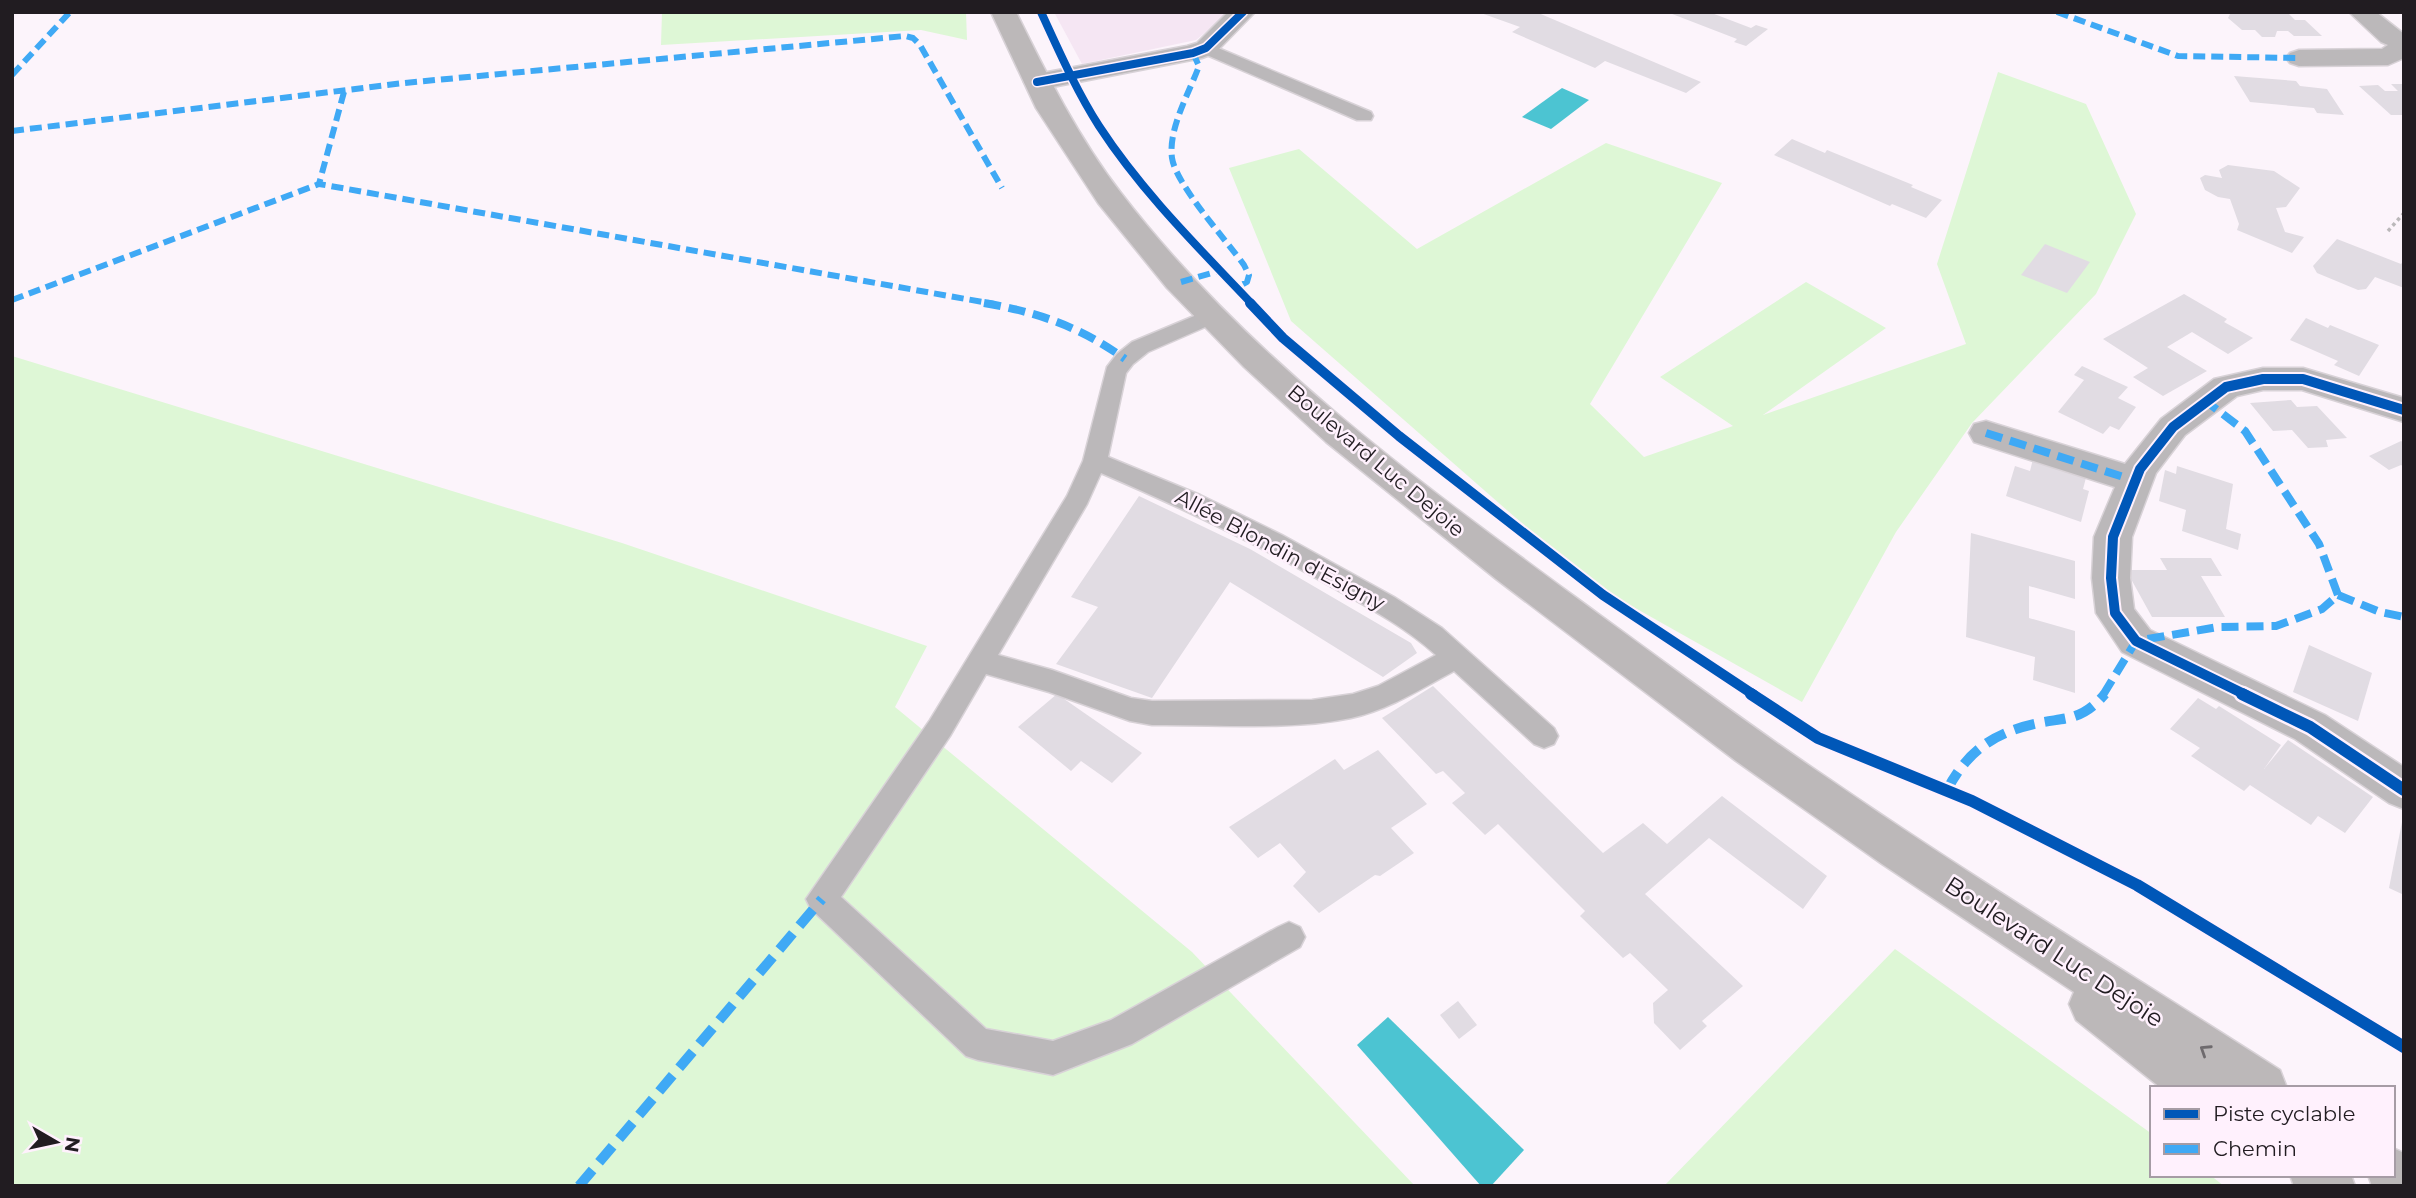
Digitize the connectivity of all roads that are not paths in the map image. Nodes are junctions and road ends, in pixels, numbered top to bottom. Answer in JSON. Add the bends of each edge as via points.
{"nodes":[{"id":1,"x":1003,"y":12,"type":"edge"},
{"id":2,"x":1243,"y":12,"type":"edge"},
{"id":3,"x":2361,"y":12,"type":"edge"},
{"id":4,"x":2404,"y":45,"type":"edge"},
{"id":5,"x":1206,"y":48,"type":"junction"},
{"id":6,"x":2299,"y":58,"type":"dead end"},
{"id":7,"x":1037,"y":82,"type":"junction"},
{"id":8,"x":1364,"y":116,"type":"dead end"},
{"id":9,"x":1211,"y":316,"type":"junction"},
{"id":10,"x":2404,"y":410,"type":"edge"},
{"id":11,"x":1986,"y":433,"type":"dead end"},
{"id":12,"x":1095,"y":461,"type":"junction"},
{"id":13,"x":2136,"y":481,"type":"junction"},
{"id":14,"x":1456,"y":657,"type":"junction"},
{"id":15,"x":981,"y":662,"type":"junction"},
{"id":16,"x":1544,"y":736,"type":"dead end"},
{"id":17,"x":2404,"y":790,"type":"edge"},
{"id":18,"x":1847,"y":816,"type":"junction"},
{"id":19,"x":1289,"y":937,"type":"dead end"},
{"id":20,"x":2199,"y":1086,"type":"edge"},
{"id":21,"x":2259,"y":1086,"type":"edge"}],
"edges":[{"from":1,"to":7,"type":"main road","name":"Boulevard Luc Dejoie"},
{"from":2,"to":5,"type":"street"},
{"from":3,"to":4,"type":"street"},
{"from":4,"to":6,"type":"street","via":[[2388,57]]},
{"from":5,"to":7,"type":"street"},
{"from":5,"to":8,"type":"lane"},
{"from":7,"to":9,"type":"main road","name":"Boulevard Luc Dejoie","via":[[1073,149],[1102,189]]},
{"from":9,"to":12,"type":"lane","via":[[1140,347],[1125,359],[1115,372]]},
{"from":9,"to":18,"type":"main road","name":"Boulevard Luc Dejoie","via":[[1311,409],[1449,524]]},
{"from":10,"to":13,"type":"street","via":[[2303,379],[2263,379],[2226,387],[2174,427],[2140,469]]},
{"from":11,"to":13,"type":"street"},
{"from":12,"to":14,"type":"lane","name":"Allée Blondin d'Esigny","via":[[1273,541],[1385,604]]},
{"from":12,"to":15,"type":"lane","via":[[1079,498]]},
{"from":13,"to":17,"type":"street","via":[[2113,537],[2111,578],[2115,613],[2136,641],[2310,727]]},
{"from":14,"to":15,"type":"lane","via":[[1388,694],[1353,706],[1312,712],[1152,713]]},
{"from":14,"to":16,"type":"lane","name":"Allée Blondin d'Esigny"},
{"from":15,"to":19,"type":"lane","via":[[822,899],[978,1044],[1053,1058],[1120,1033]]},
{"from":18,"to":20,"type":"main road","name":"Boulevard Luc Dejoie"},
{"from":21,"to":18,"type":"main road","name":"Boulevard Luc Dejoie","one_way":true}]}
